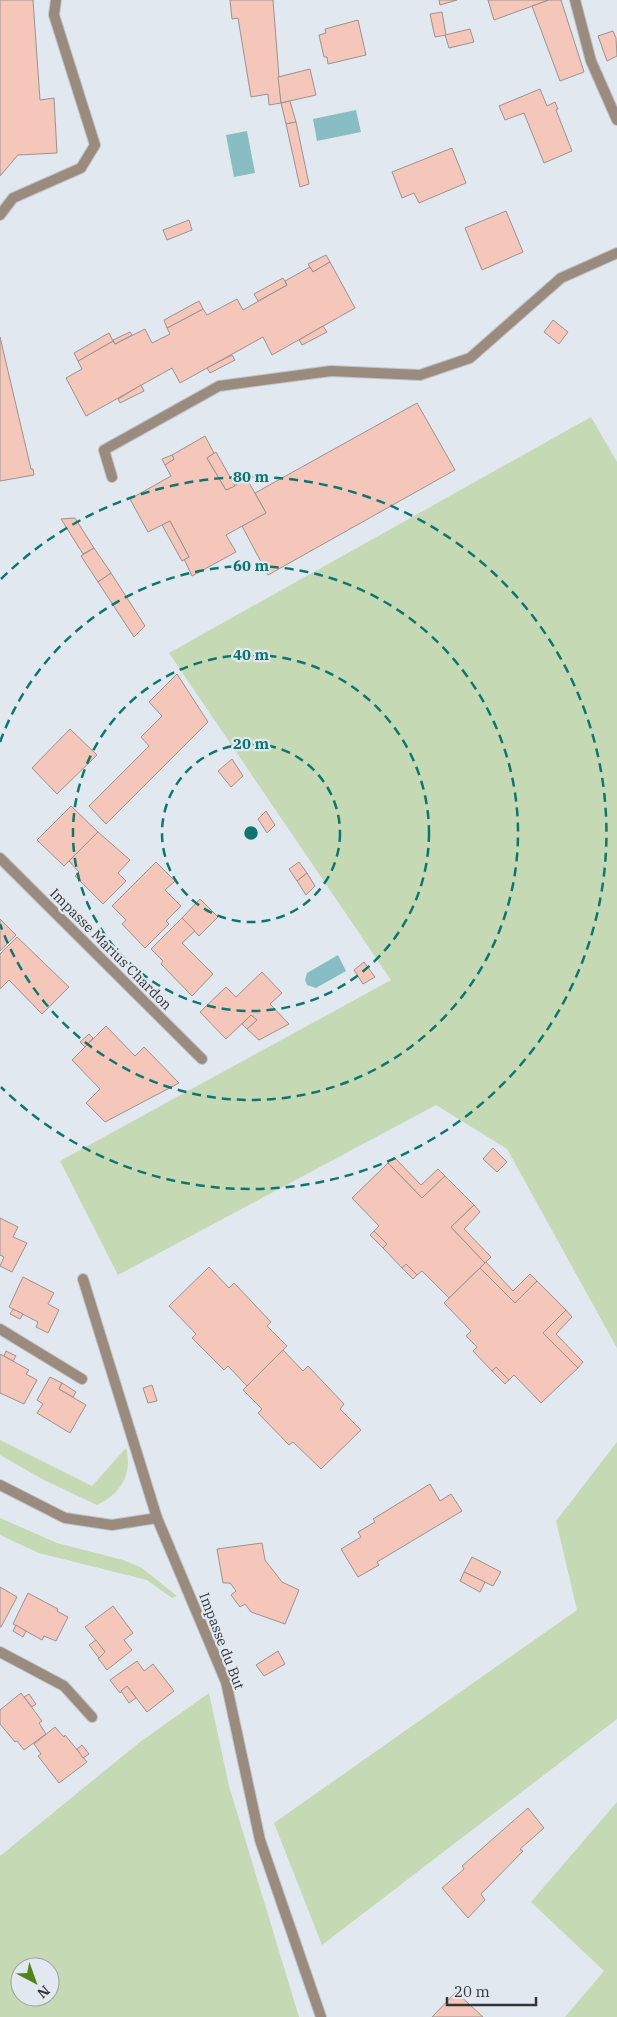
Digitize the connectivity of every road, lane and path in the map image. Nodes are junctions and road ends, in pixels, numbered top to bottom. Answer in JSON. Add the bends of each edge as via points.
{"nodes":[{"id":1,"x":56,"y":0,"type":"edge"},
{"id":2,"x":575,"y":0,"type":"edge"},
{"id":3,"x":617,"y":120,"type":"edge"},
{"id":4,"x":0,"y":215,"type":"edge"},
{"id":5,"x":617,"y":253,"type":"edge"},
{"id":6,"x":112,"y":477,"type":"dead end"},
{"id":7,"x":0,"y":858,"type":"edge"},
{"id":8,"x":202,"y":1059,"type":"dead end"},
{"id":9,"x":83,"y":1279,"type":"dead end"},
{"id":10,"x":0,"y":1329,"type":"edge"},
{"id":11,"x":82,"y":1379,"type":"dead end"},
{"id":12,"x":0,"y":1485,"type":"edge"},
{"id":13,"x":157,"y":1518,"type":"junction"},
{"id":14,"x":0,"y":1652,"type":"edge"},
{"id":15,"x":92,"y":1717,"type":"dead end"},
{"id":16,"x":321,"y":2017,"type":"edge"}],
"edges":[{"from":1,"to":4,"type":"street","via":[[54,15],[95,145],[81,168],[13,198]]},
{"from":2,"to":3,"type":"street","via":[[591,61]]},
{"from":5,"to":6,"type":"street","via":[[561,278],[470,358],[420,375],[331,371],[219,386],[104,450]]},
{"from":7,"to":8,"type":"street","name":"Impasse Marius Chardon"},
{"from":9,"to":13,"type":"street","name":"Impasse du But"},
{"from":10,"to":11,"type":"street"},
{"from":12,"to":13,"type":"street","via":[[65,1518],[112,1525]]},
{"from":13,"to":16,"type":"street","name":"Impasse du But","via":[[226,1682],[260,1840]]},
{"from":14,"to":15,"type":"street","via":[[64,1686]]}]}
